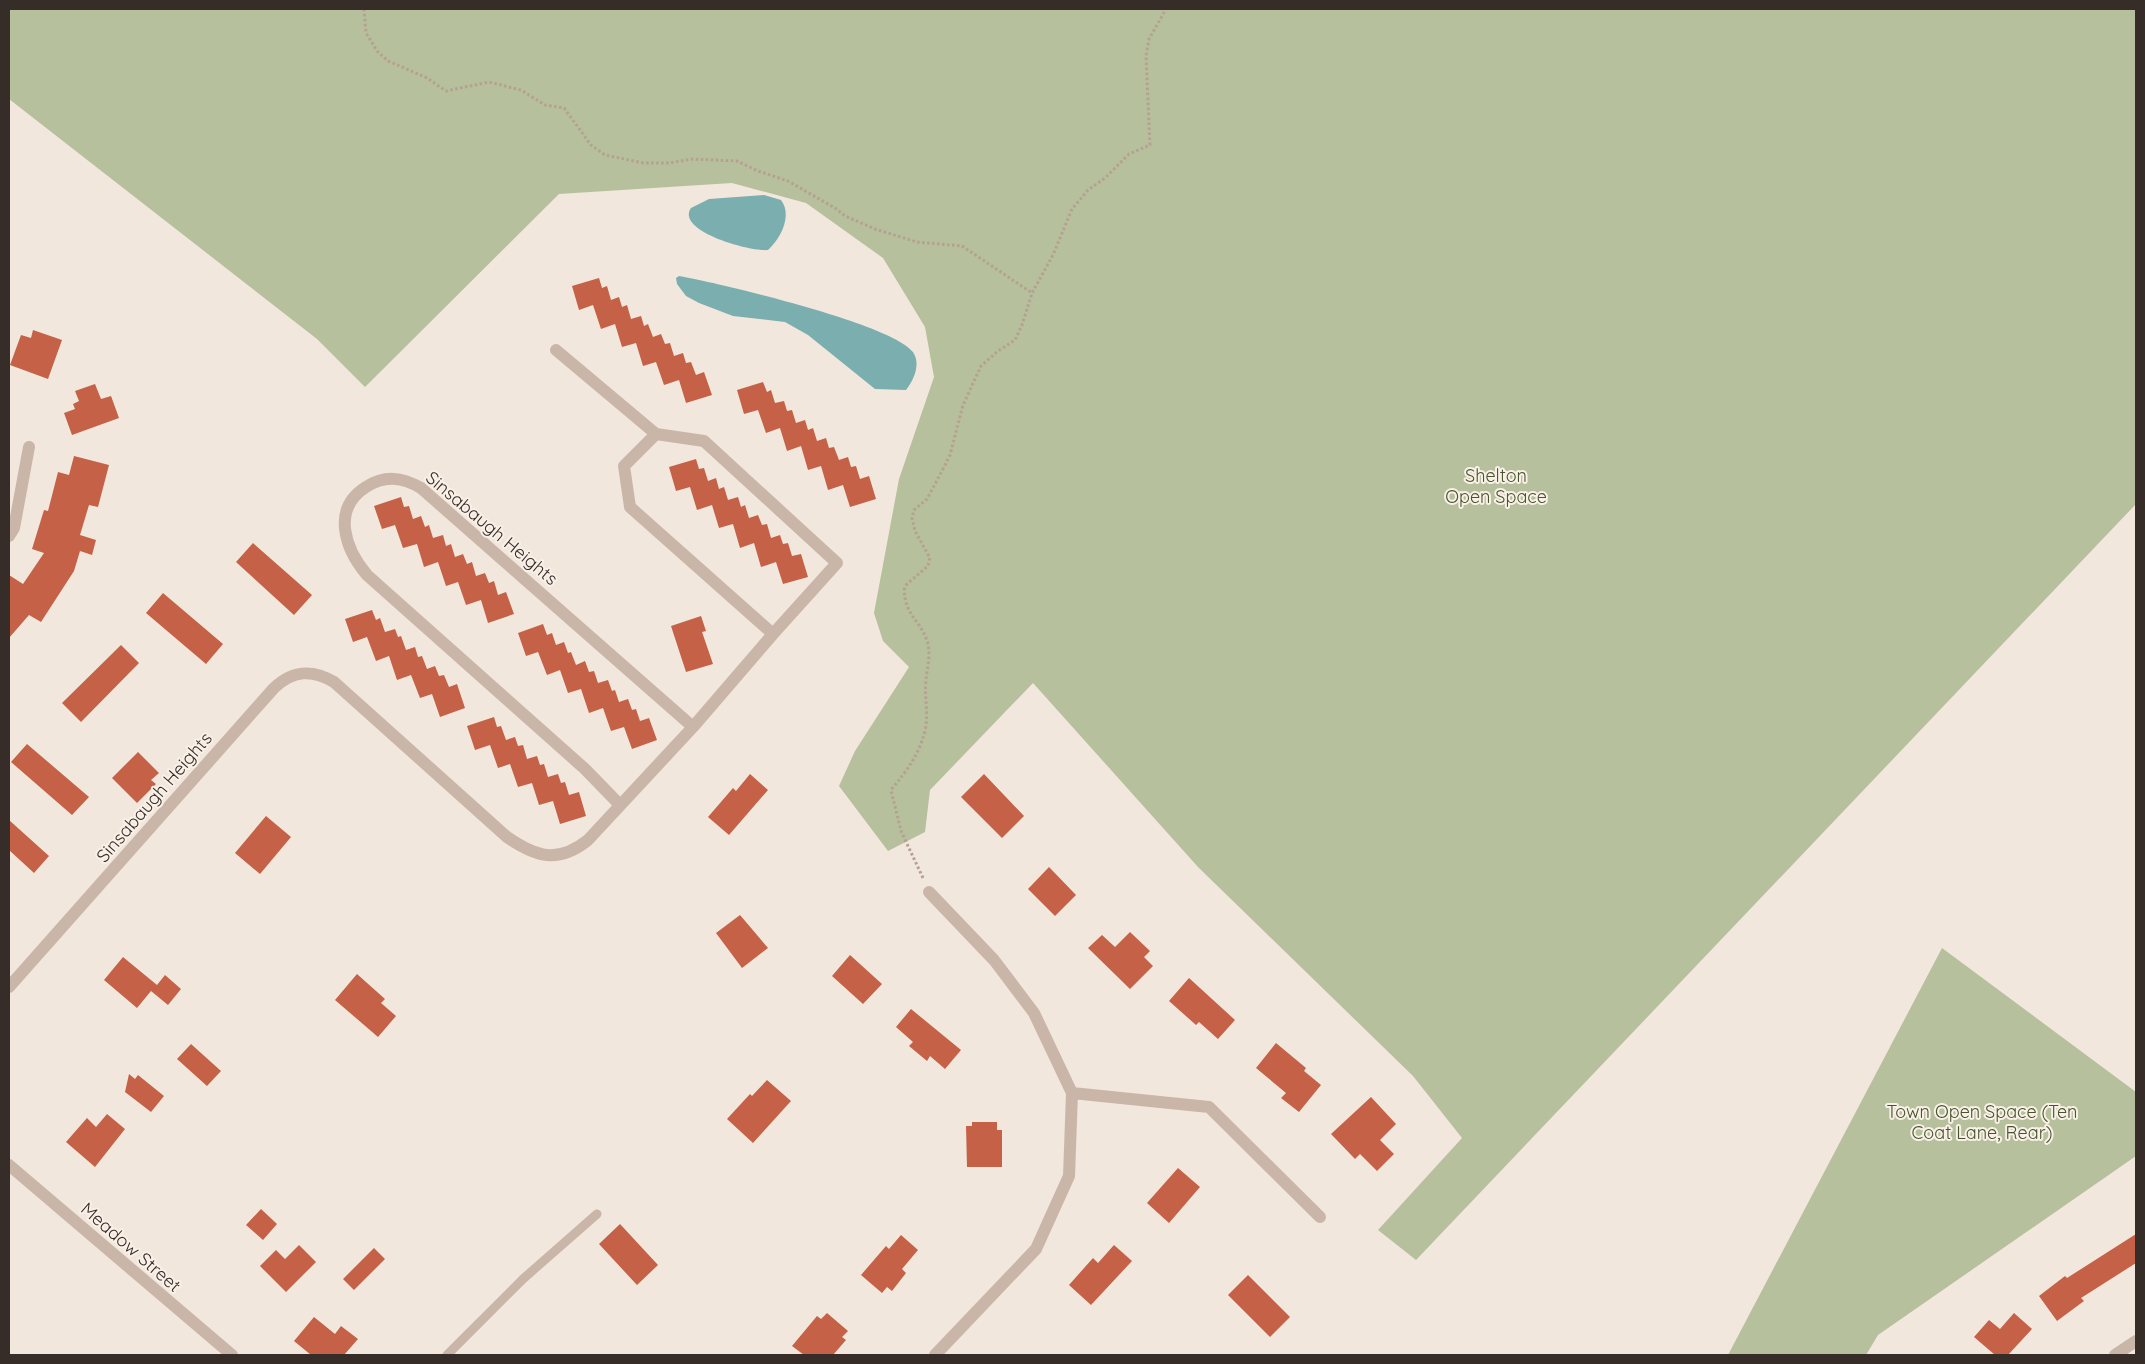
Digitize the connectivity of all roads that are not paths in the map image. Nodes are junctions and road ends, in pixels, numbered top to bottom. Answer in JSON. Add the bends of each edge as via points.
{"nodes":[{"id":1,"x":556,"y":350,"type":"dead end"},
{"id":2,"x":656,"y":434,"type":"junction"},
{"id":3,"x":29,"y":447,"type":"dead end"},
{"id":4,"x":9,"y":536,"type":"edge"},
{"id":5,"x":773,"y":634,"type":"junction"},
{"id":6,"x":693,"y":727,"type":"junction"},
{"id":7,"x":620,"y":805,"type":"junction"},
{"id":8,"x":929,"y":892,"type":"road end"},
{"id":9,"x":9,"y":988,"type":"edge"},
{"id":10,"x":1072,"y":1093,"type":"junction"},
{"id":11,"x":9,"y":1165,"type":"edge"},
{"id":12,"x":597,"y":1214,"type":"dead end"},
{"id":13,"x":1320,"y":1217,"type":"dead end"},
{"id":14,"x":2136,"y":1340,"type":"edge"},
{"id":15,"x":232,"y":1355,"type":"edge"},
{"id":16,"x":447,"y":1355,"type":"edge"},
{"id":17,"x":936,"y":1355,"type":"edge"},
{"id":18,"x":2115,"y":1355,"type":"edge"}],
"edges":[{"from":1,"to":2,"type":"street"},
{"from":2,"to":5,"type":"street","via":[[624,466],[630,507]]},
{"from":2,"to":5,"type":"street","name":"Sinsabaugh Heights","via":[[704,441],[837,563]]},
{"from":3,"to":4,"type":"street","via":[[14,528]]},
{"from":5,"to":6,"type":"street","name":"Sinsabaugh Heights"},
{"from":6,"to":7,"type":"street","name":"Sinsabaugh Heights"},
{"from":6,"to":7,"type":"street","name":"Sinsabaugh Heights","via":[[421,488],[405,480],[388,478],[371,484],[354,497],[348,507],[345,529],[352,553],[367,575],[585,769]]},
{"from":7,"to":9,"type":"street","name":"Sinsabaugh Heights","via":[[575,850],[553,856],[530,852],[507,837],[334,682],[314,673],[297,673],[274,688]]},
{"from":8,"to":10,"type":"street","via":[[994,960],[1034,1013]]},
{"from":10,"to":13,"type":"street","via":[[1209,1107]]},
{"from":10,"to":17,"type":"street","via":[[1069,1176],[1036,1249]]},
{"from":11,"to":15,"type":"street","name":"Meadow Street"},
{"from":12,"to":16,"type":"lane","via":[[523,1279]]},
{"from":14,"to":18,"type":"street"}]}
